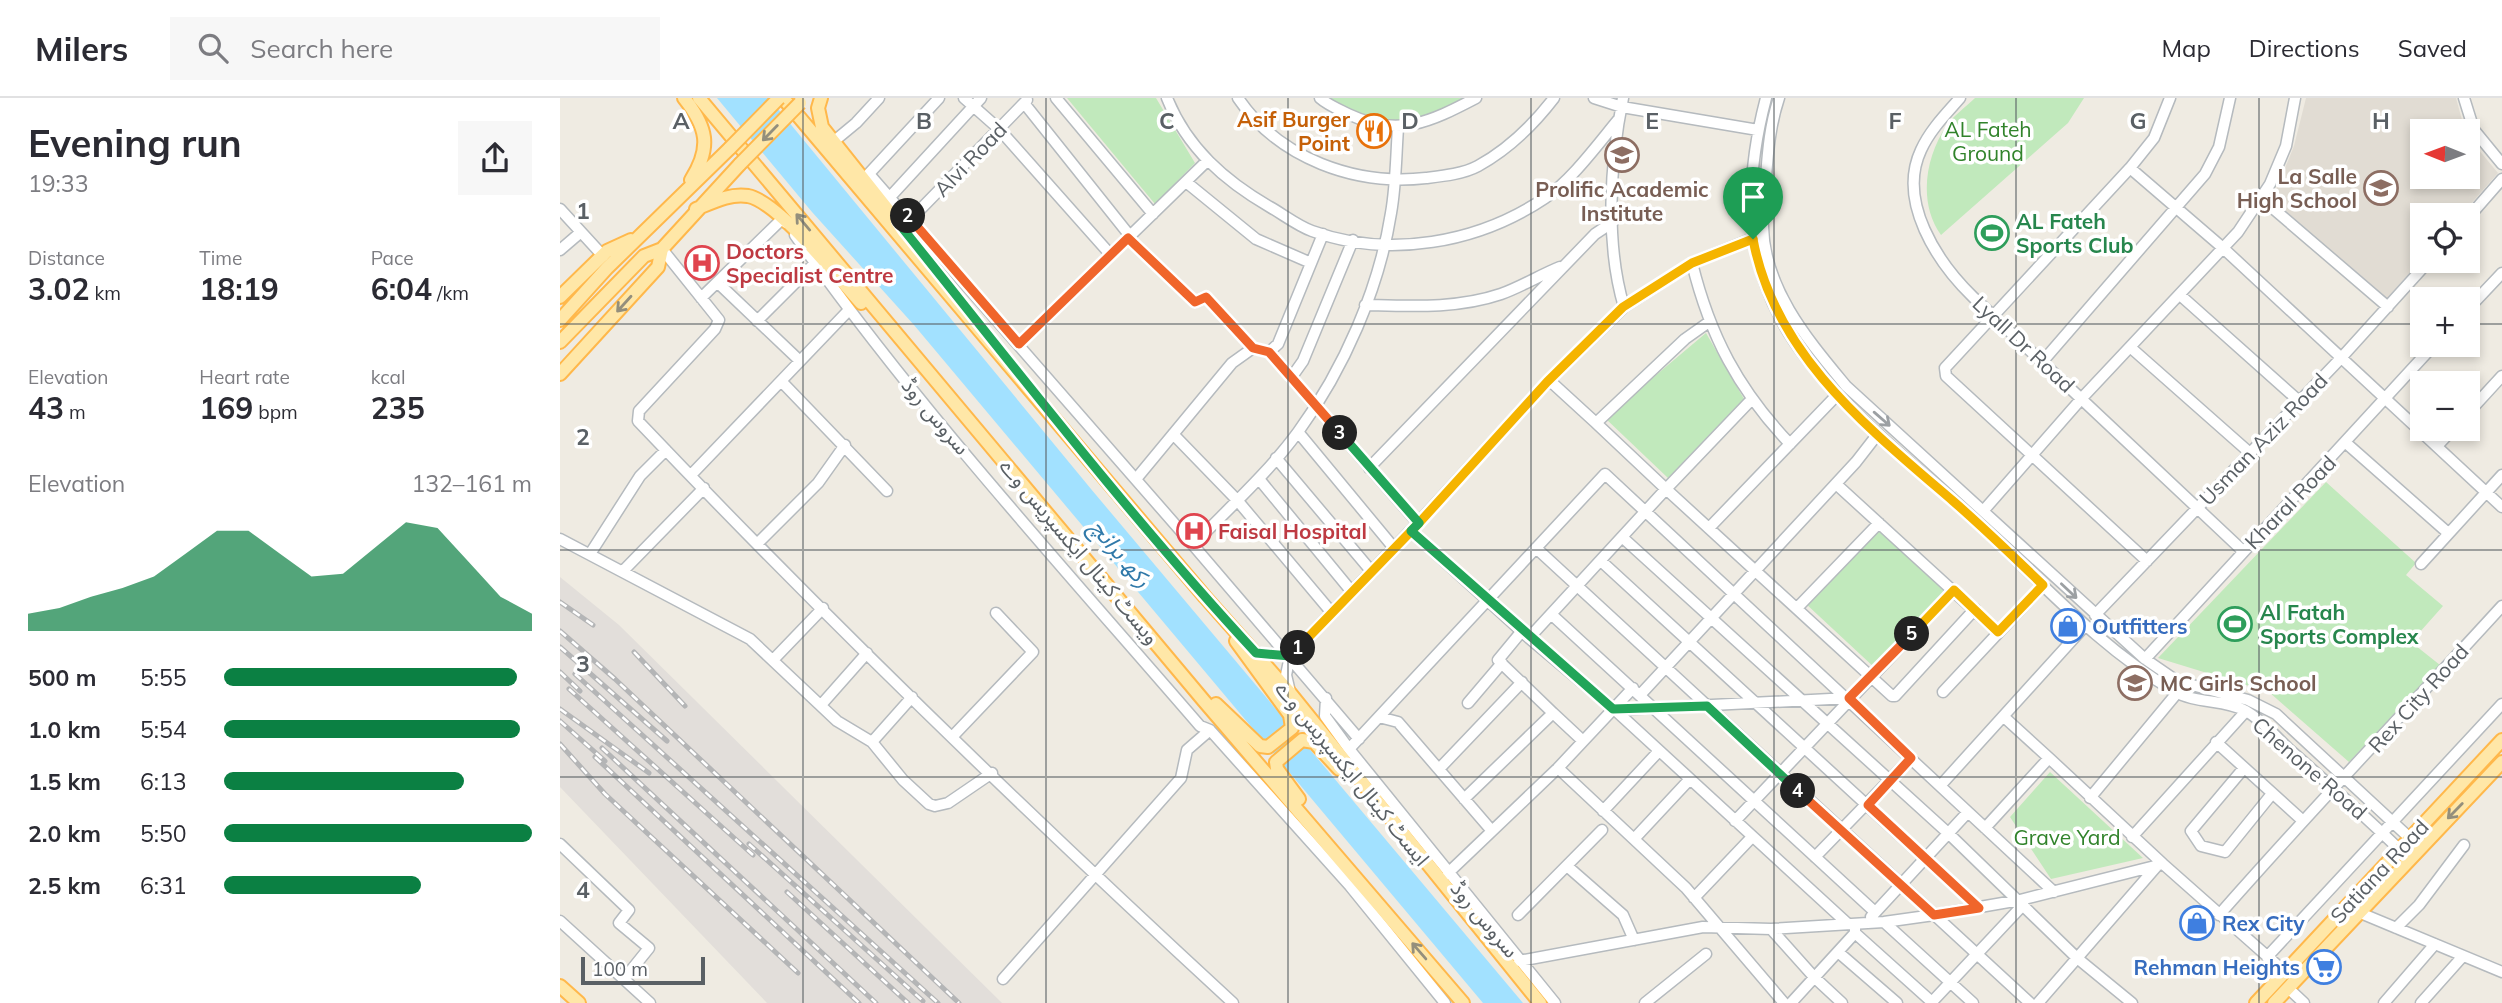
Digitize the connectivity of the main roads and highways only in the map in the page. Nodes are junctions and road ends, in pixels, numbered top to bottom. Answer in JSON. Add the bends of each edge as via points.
{"nodes":[{"id":1,"x":684,"y":98,"type":"edge"},
{"id":2,"x":699,"y":98,"type":"edge"},
{"id":3,"x":781,"y":98,"type":"edge"},
{"id":4,"x":821,"y":98,"type":"edge"},
{"id":5,"x":802,"y":100,"type":"edge"},
{"id":6,"x":678,"y":201,"type":"junction"},
{"id":7,"x":696,"y":209,"type":"junction"},
{"id":8,"x":662,"y":249,"type":"junction"},
{"id":9,"x":605,"y":262,"type":"junction"},
{"id":10,"x":560,"y":297,"type":"edge"},
{"id":11,"x":560,"y":320,"type":"edge"},
{"id":12,"x":560,"y":342,"type":"edge"},
{"id":13,"x":560,"y":374,"type":"edge"},
{"id":14,"x":1047,"y":410,"type":"junction"},
{"id":15,"x":1005,"y":461,"type":"junction"},
{"id":16,"x":1205,"y":597,"type":"junction"},
{"id":17,"x":1150,"y":636,"type":"junction"},
{"id":18,"x":2502,"y":740,"type":"edge"},
{"id":19,"x":2502,"y":762,"type":"edge"},
{"id":20,"x":1402,"y":835,"type":"junction"},
{"id":21,"x":1353,"y":872,"type":"junction"},
{"id":22,"x":560,"y":986,"type":"edge"},
{"id":23,"x":579,"y":1003,"type":"edge"},
{"id":24,"x":1464,"y":1003,"type":"edge"},
{"id":25,"x":1540,"y":1003,"type":"edge"},
{"id":26,"x":2256,"y":1003,"type":"edge"},
{"id":27,"x":2274,"y":1003,"type":"edge"}],
"edges":[{"from":1,"to":6,"type":"main road","via":[[699,117],[705,141],[698,170]]},
{"from":15,"to":2,"type":"main road","name":"ویسٹ کینال ایکسپریس وے","one_way":true},
{"from":3,"to":6,"type":"main road","bridge":true},
{"from":3,"to":14,"type":"main road","name":"ایسٹ کینال ایکسپریس وے"},
{"from":4,"to":14,"type":"main road","via":[[819,117],[833,142],[905,218]]},
{"from":5,"to":7,"type":"main road","one_way":true,"bridge":true},
{"from":6,"to":9,"type":"main road"},
{"from":7,"to":8,"type":"main road"},
{"from":7,"to":15,"type":"main road","via":[[722,198],[747,196],[783,218]]},
{"from":8,"to":12,"type":"main road","via":[[645,256]]},
{"from":8,"to":13,"type":"main road","one_way":true,"via":[[658,267]]},
{"from":9,"to":10,"type":"main road"},
{"from":9,"to":11,"type":"main road"},
{"from":14,"to":16,"type":"main road","name":"ایسٹ کینال ایکسپریس وے"},
{"from":15,"to":17,"type":"main road","name":"ویسٹ کینال ایکسپریس وے"},
{"from":16,"to":17,"type":"main road","via":[[1290,715],[1293,728],[1268,747],[1253,741]]},
{"from":16,"to":20,"type":"main road","name":"ایسٹ کینال ایکسپریس وے","via":[[1290,693]]},
{"from":17,"to":21,"type":"main road","name":"ویسٹ کینال ایکسپریس وے"},
{"from":18,"to":26,"type":"main road","name":"Satiana Road"},
{"from":19,"to":27,"type":"main road","name":"Satiana Road","one_way":true},
{"from":20,"to":21,"type":"main road","via":[[1314,742],[1302,740],[1277,758],[1277,769]]},
{"from":20,"to":25,"type":"main road","name":"ایسٹ کینال ایکسپریس وے"},
{"from":24,"to":21,"type":"main road","name":"ویسٹ کینال ایکسپریس وے","one_way":true},
{"from":22,"to":23,"type":"main road"}]}
